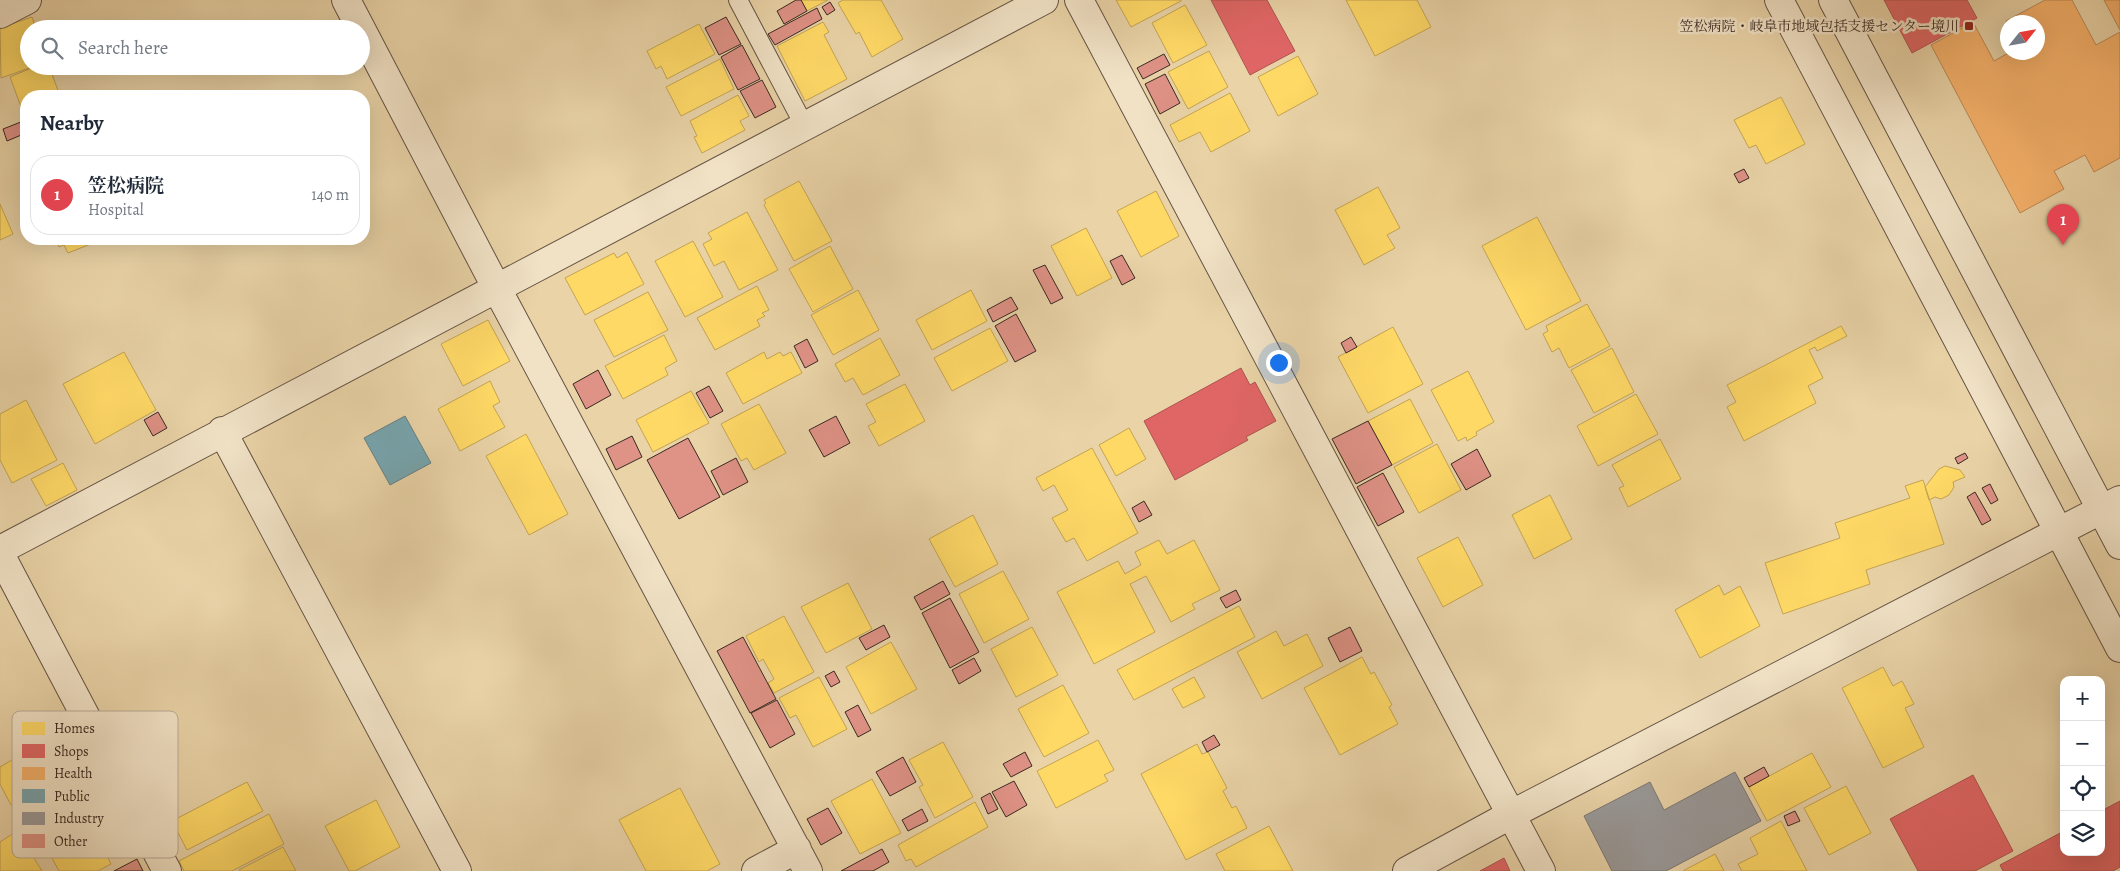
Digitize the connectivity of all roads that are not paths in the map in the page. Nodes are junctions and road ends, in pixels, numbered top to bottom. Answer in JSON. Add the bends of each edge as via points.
{"nodes":[{"id":1,"x":26,"y":0,"type":"edge"},
{"id":2,"x":346,"y":0,"type":"edge"},
{"id":3,"x":738,"y":0,"type":"edge"},
{"id":4,"x":1044,"y":0,"type":"edge"},
{"id":5,"x":1079,"y":0,"type":"edge"},
{"id":6,"x":1779,"y":0,"type":"edge"},
{"id":7,"x":1833,"y":0,"type":"edge"},
{"id":8,"x":0,"y":14,"type":"edge"},
{"id":9,"x":356,"y":20,"type":"edge"},
{"id":10,"x":370,"y":46,"type":"edge"},
{"id":11,"x":804,"y":125,"type":"junction"},
{"id":12,"x":496,"y":287,"type":"junction"},
{"id":13,"x":222,"y":431,"type":"junction"},
{"id":14,"x":2111,"y":505,"type":"edge"},
{"id":15,"x":2059,"y":532,"type":"junction"},
{"id":16,"x":2120,"y":545,"type":"edge"},
{"id":17,"x":0,"y":550,"type":"edge"},
{"id":18,"x":0,"y":554,"type":"edge"},
{"id":19,"x":2120,"y":648,"type":"edge"},
{"id":20,"x":83,"y":711,"type":"edge"},
{"id":21,"x":1512,"y":814,"type":"junction"},
{"id":22,"x":160,"y":858,"type":"edge"},
{"id":23,"x":803,"y":860,"type":"edge"},
{"id":24,"x":167,"y":871,"type":"edge"},
{"id":25,"x":457,"y":871,"type":"edge"},
{"id":26,"x":756,"y":871,"type":"edge"},
{"id":27,"x":1407,"y":871,"type":"edge"},
{"id":28,"x":1541,"y":871,"type":"edge"}],
"edges":[{"from":1,"to":8,"type":"street"},
{"from":2,"to":9,"type":"street"},
{"from":3,"to":11,"type":"lane"},
{"from":4,"to":11,"type":"street"},
{"from":5,"to":21,"type":"street"},
{"from":6,"to":15,"type":"street"},
{"from":7,"to":14,"type":"street"},
{"from":10,"to":12,"type":"street"},
{"from":11,"to":12,"type":"street"},
{"from":12,"to":13,"type":"street"},
{"from":12,"to":23,"type":"street"},
{"from":13,"to":17,"type":"street"},
{"from":13,"to":25,"type":"street"},
{"from":14,"to":15,"type":"street"},
{"from":14,"to":16,"type":"street"},
{"from":15,"to":19,"type":"street"},
{"from":15,"to":21,"type":"street"},
{"from":18,"to":20,"type":"street"},
{"from":21,"to":27,"type":"street"},
{"from":21,"to":28,"type":"street"},
{"from":22,"to":24,"type":"street"},
{"from":23,"to":26,"type":"street"}]}
